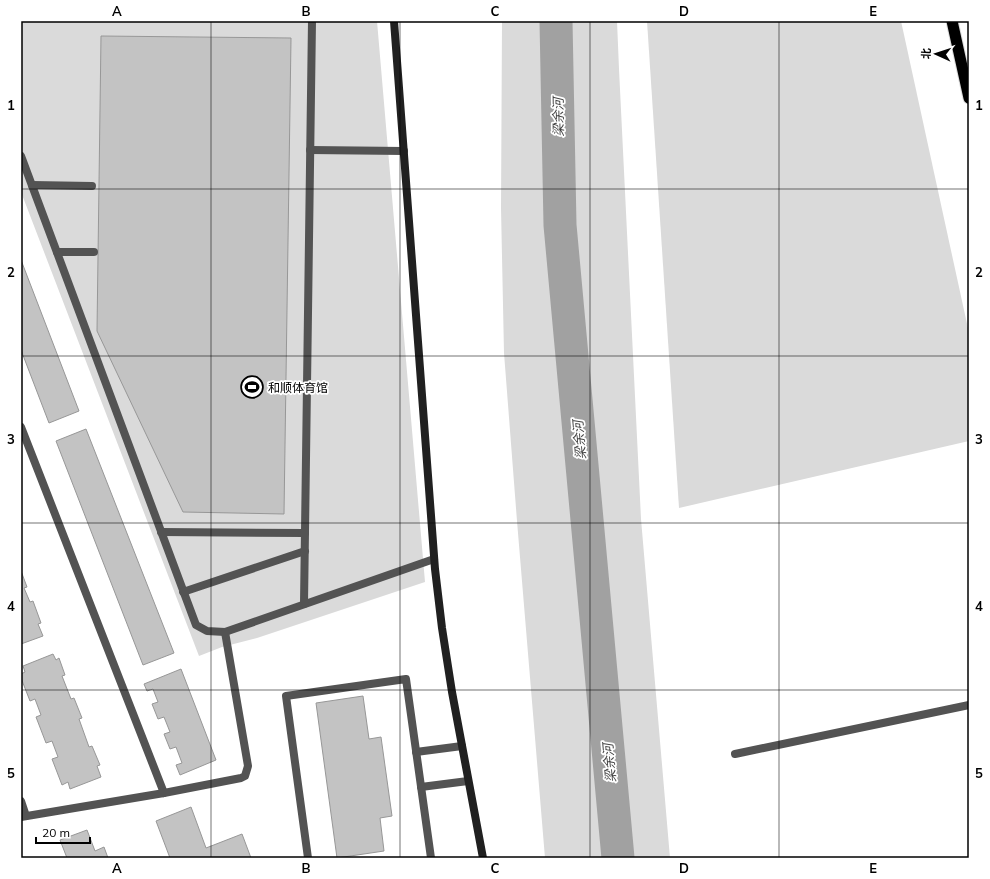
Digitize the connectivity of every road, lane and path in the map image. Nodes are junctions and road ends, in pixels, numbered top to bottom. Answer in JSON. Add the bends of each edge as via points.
{"nodes":[{"id":1,"x":312,"y":21,"type":"edge"},
{"id":2,"x":394,"y":21,"type":"edge"},
{"id":3,"x":952,"y":21,"type":"edge"},
{"id":4,"x":969,"y":98,"type":"edge"},
{"id":5,"x":310,"y":150,"type":"junction"},
{"id":6,"x":404,"y":151,"type":"junction"},
{"id":7,"x":21,"y":156,"type":"edge"},
{"id":8,"x":32,"y":185,"type":"junction"},
{"id":9,"x":92,"y":186,"type":"dead end"},
{"id":10,"x":57,"y":252,"type":"junction"},
{"id":11,"x":94,"y":252,"type":"dead end"},
{"id":12,"x":21,"y":427,"type":"edge"},
{"id":13,"x":161,"y":532,"type":"junction"},
{"id":14,"x":305,"y":533,"type":"junction"},
{"id":15,"x":305,"y":551,"type":"junction"},
{"id":16,"x":434,"y":559,"type":"junction"},
{"id":17,"x":184,"y":592,"type":"junction"},
{"id":18,"x":304,"y":604,"type":"junction"},
{"id":19,"x":225,"y":632,"type":"junction"},
{"id":20,"x":969,"y":705,"type":"edge"},
{"id":21,"x":462,"y":746,"type":"junction"},
{"id":22,"x":416,"y":752,"type":"junction"},
{"id":23,"x":735,"y":754,"type":"dead end"},
{"id":24,"x":468,"y":781,"type":"junction"},
{"id":25,"x":421,"y":787,"type":"junction"},
{"id":26,"x":164,"y":793,"type":"junction"},
{"id":27,"x":21,"y":802,"type":"edge"},
{"id":28,"x":24,"y":817,"type":"edge"},
{"id":29,"x":308,"y":858,"type":"edge"},
{"id":30,"x":431,"y":858,"type":"edge"},
{"id":31,"x":483,"y":858,"type":"edge"}],
"edges":[{"from":1,"to":5,"type":"street"},
{"from":2,"to":6,"type":"main road"},
{"from":3,"to":4,"type":"highway"},
{"from":5,"to":6,"type":"street"},
{"from":5,"to":14,"type":"street"},
{"from":6,"to":16,"type":"main road"},
{"from":7,"to":8,"type":"street"},
{"from":8,"to":9,"type":"street"},
{"from":8,"to":10,"type":"street"},
{"from":10,"to":11,"type":"street"},
{"from":10,"to":13,"type":"street"},
{"from":12,"to":26,"type":"street"},
{"from":13,"to":14,"type":"street"},
{"from":13,"to":17,"type":"street"},
{"from":14,"to":15,"type":"street"},
{"from":15,"to":17,"type":"street"},
{"from":15,"to":18,"type":"street"},
{"from":16,"to":18,"type":"street"},
{"from":16,"to":21,"type":"main road","via":[[442,628]]},
{"from":17,"to":19,"type":"street","via":[[196,625],[207,631]]},
{"from":18,"to":19,"type":"street"},
{"from":19,"to":26,"type":"street","via":[[248,766],[246,776]]},
{"from":20,"to":23,"type":"street"},
{"from":21,"to":22,"type":"street"},
{"from":21,"to":24,"type":"main road"},
{"from":22,"to":25,"type":"street"},
{"from":22,"to":29,"type":"street","via":[[406,679],[286,696]]},
{"from":24,"to":25,"type":"street"},
{"from":24,"to":31,"type":"main road"},
{"from":25,"to":30,"type":"street"},
{"from":26,"to":28,"type":"street"},
{"from":27,"to":28,"type":"street"}]}
